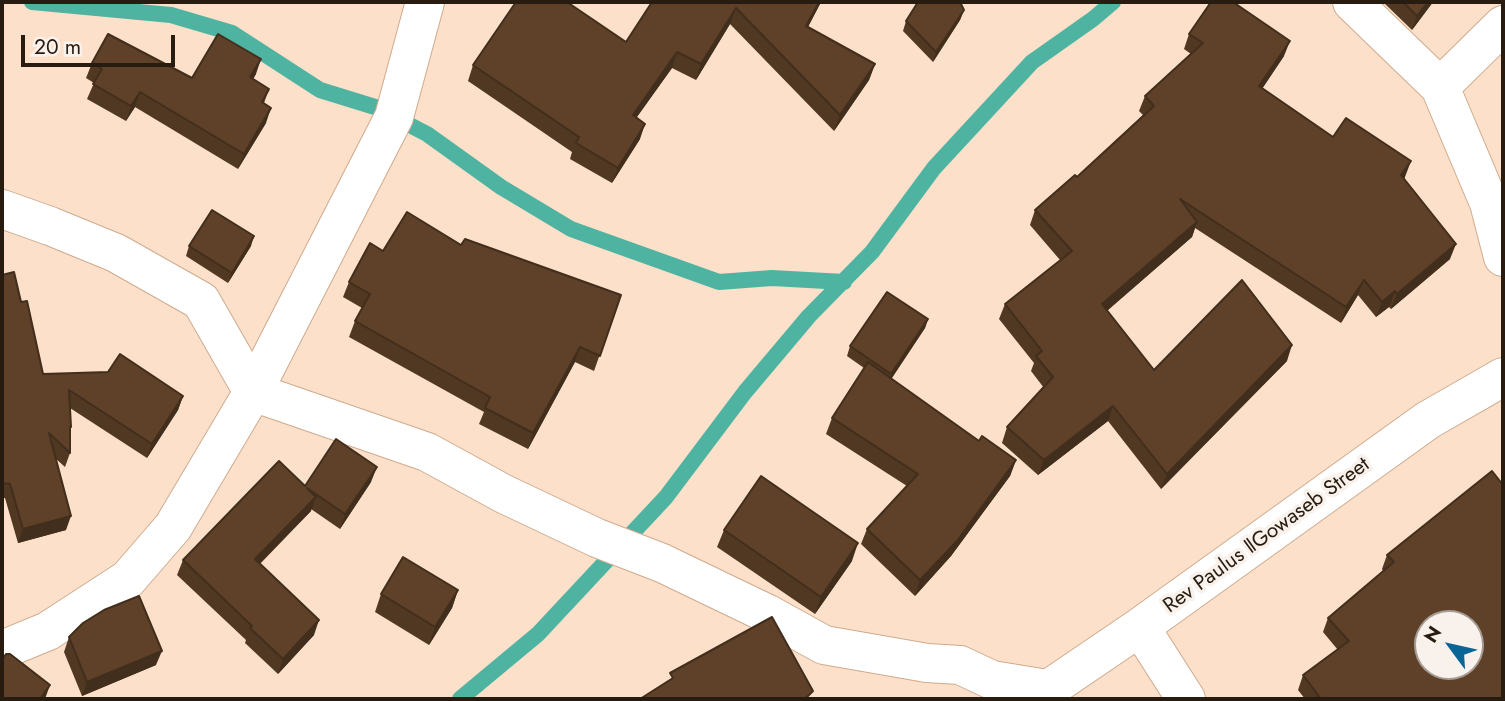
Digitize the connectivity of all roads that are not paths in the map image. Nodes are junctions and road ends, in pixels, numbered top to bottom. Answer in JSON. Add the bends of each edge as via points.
{"nodes":[{"id":1,"x":425,"y":2,"type":"edge"},
{"id":2,"x":1352,"y":2,"type":"edge"},
{"id":3,"x":1503,"y":25,"type":"edge"},
{"id":4,"x":1440,"y":87,"type":"junction"},
{"id":5,"x":2,"y":209,"type":"edge"},
{"id":6,"x":1503,"y":257,"type":"edge"},
{"id":7,"x":1503,"y":377,"type":"edge"},
{"id":8,"x":253,"y":393,"type":"junction"},
{"id":9,"x":1140,"y":627,"type":"junction"},
{"id":10,"x":2,"y":650,"type":"edge"},
{"id":11,"x":1040,"y":694,"type":"edge"},
{"id":12,"x":1186,"y":699,"type":"edge"}],
"edges":[{"from":1,"to":8,"type":"street","via":[[394,117]]},
{"from":2,"to":4,"type":"street"},
{"from":3,"to":4,"type":"street"},
{"from":4,"to":6,"type":"street","via":[[1489,203]]},
{"from":5,"to":8,"type":"street","via":[[116,253],[201,301]]},
{"from":7,"to":9,"type":"street","name":"Rev Paulus ǁGowaseb Street","via":[[1428,420]]},
{"from":8,"to":10,"type":"street","via":[[173,527],[128,579],[48,631]]},
{"from":8,"to":11,"type":"street","via":[[427,453],[597,538],[662,563],[766,613],[824,645],[960,665]]},
{"from":9,"to":11,"type":"street","name":"Rev Paulus ǁGowaseb Street"},
{"from":9,"to":12,"type":"street"}]}
